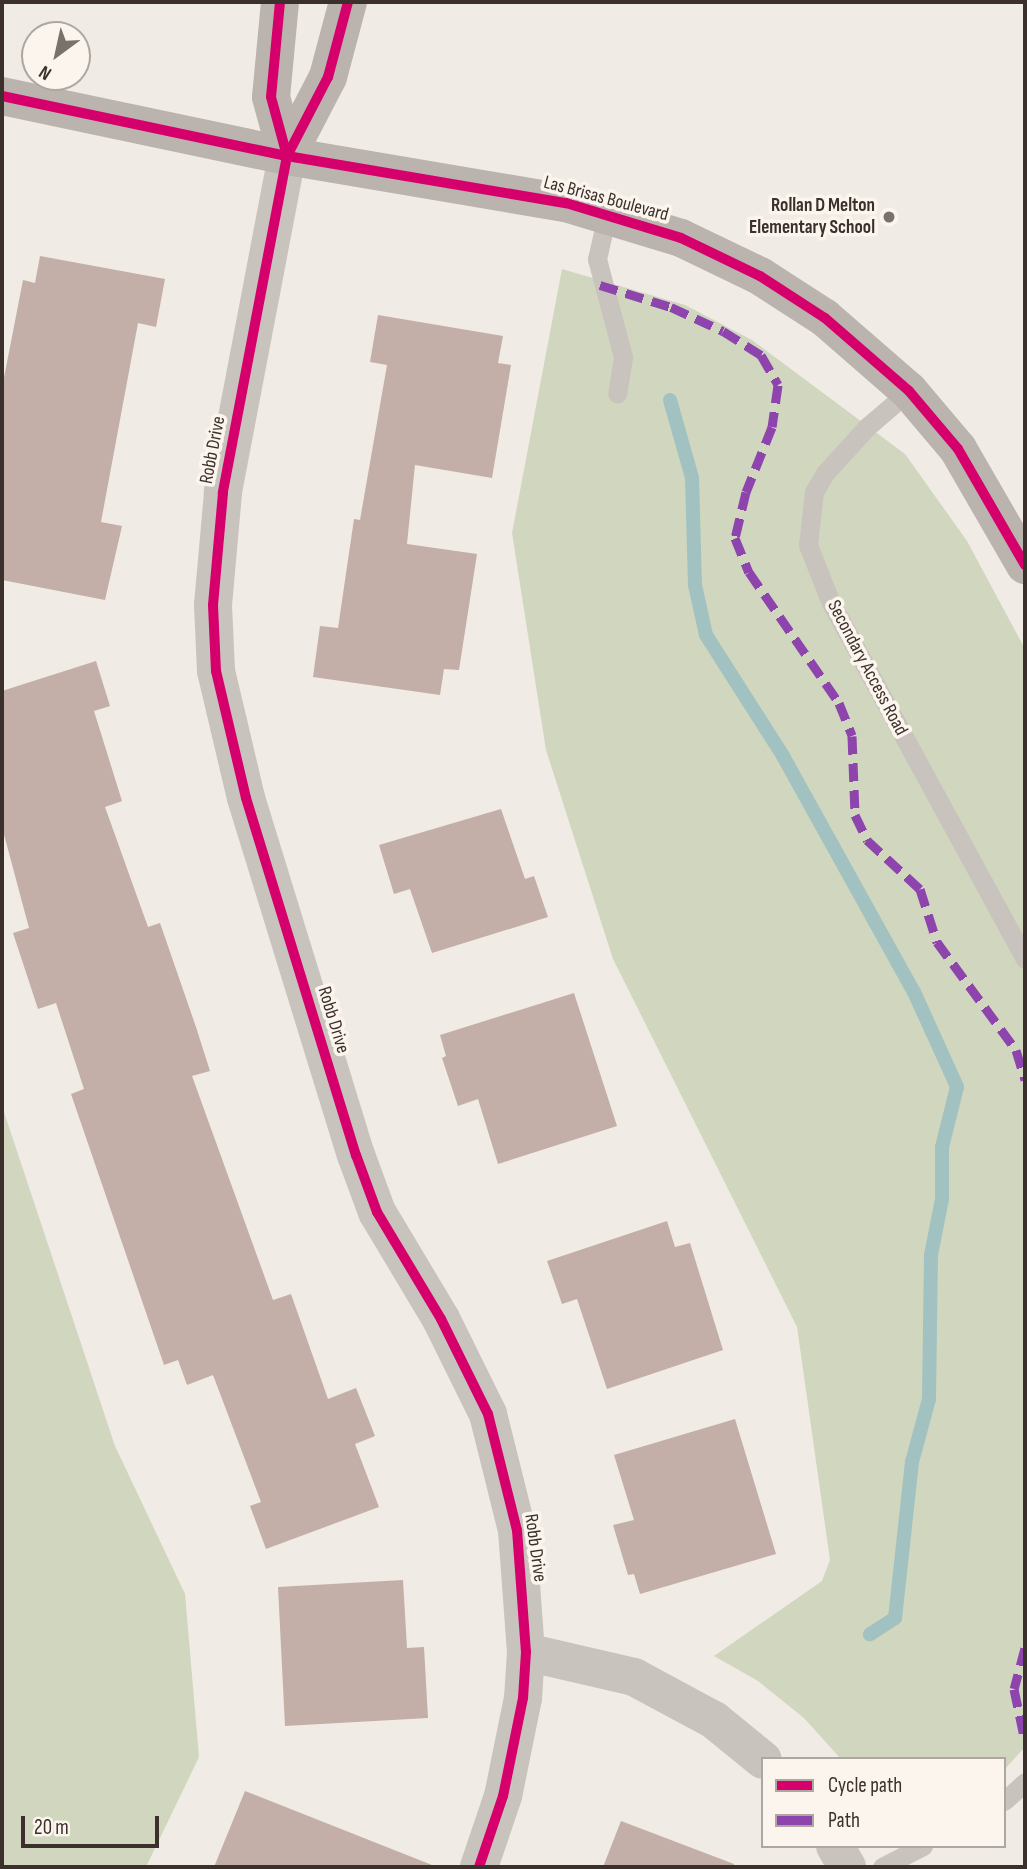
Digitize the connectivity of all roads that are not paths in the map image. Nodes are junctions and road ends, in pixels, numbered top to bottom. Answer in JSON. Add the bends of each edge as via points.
{"nodes":[{"id":1,"x":280,"y":2,"type":"edge"},
{"id":2,"x":348,"y":2,"type":"edge"},
{"id":3,"x":2,"y":96,"type":"edge"},
{"id":4,"x":287,"y":156,"type":"junction"},
{"id":5,"x":607,"y":215,"type":"junction"},
{"id":6,"x":909,"y":391,"type":"junction"},
{"id":7,"x":617,"y":394,"type":"dead end"},
{"id":8,"x":1025,"y":565,"type":"edge"},
{"id":9,"x":1025,"y":959,"type":"edge"},
{"id":10,"x":526,"y":1652,"type":"junction"},
{"id":11,"x":761,"y":1757,"type":"edge"},
{"id":12,"x":1025,"y":1782,"type":"edge"},
{"id":13,"x":1006,"y":1799,"type":"edge"},
{"id":14,"x":836,"y":1848,"type":"edge"},
{"id":15,"x":919,"y":1848,"type":"edge"},
{"id":16,"x":479,"y":1867,"type":"edge"},
{"id":17,"x":847,"y":1867,"type":"edge"},
{"id":18,"x":882,"y":1867,"type":"edge"}],
"edges":[{"from":1,"to":4,"type":"street","name":"Robb Drive","via":[[271,97]]},
{"from":2,"to":4,"type":"street","name":"Robb Drive","via":[[324,89]]},
{"from":3,"to":4,"type":"street","name":"Las Brisas Boulevard"},
{"from":4,"to":5,"type":"street","name":"Las Brisas Boulevard","via":[[566,203]]},
{"from":4,"to":10,"type":"street","name":"Robb Drive","via":[[223,493],[213,605],[216,671],[246,798],[360,1166],[377,1212],[441,1319],[488,1415],[517,1530]]},
{"from":5,"to":6,"type":"street","name":"Las Brisas Boulevard","via":[[681,238],[761,276],[825,318]]},
{"from":5,"to":7,"type":"lane","via":[[597,259],[600,285],[624,357]]},
{"from":6,"to":8,"type":"street","name":"Las Brisas Boulevard","via":[[958,449]]},
{"from":6,"to":9,"type":"lane","name":"Secondary Access Road","via":[[825,473],[814,492],[808,545],[831,603]]},
{"from":10,"to":11,"type":"street","via":[[634,1677],[714,1720]]},
{"from":10,"to":16,"type":"street","name":"Robb Drive","via":[[515,1742]]},
{"from":12,"to":13,"type":"lane"},
{"from":14,"to":17,"type":"street"},
{"from":15,"to":18,"type":"lane"}]}
